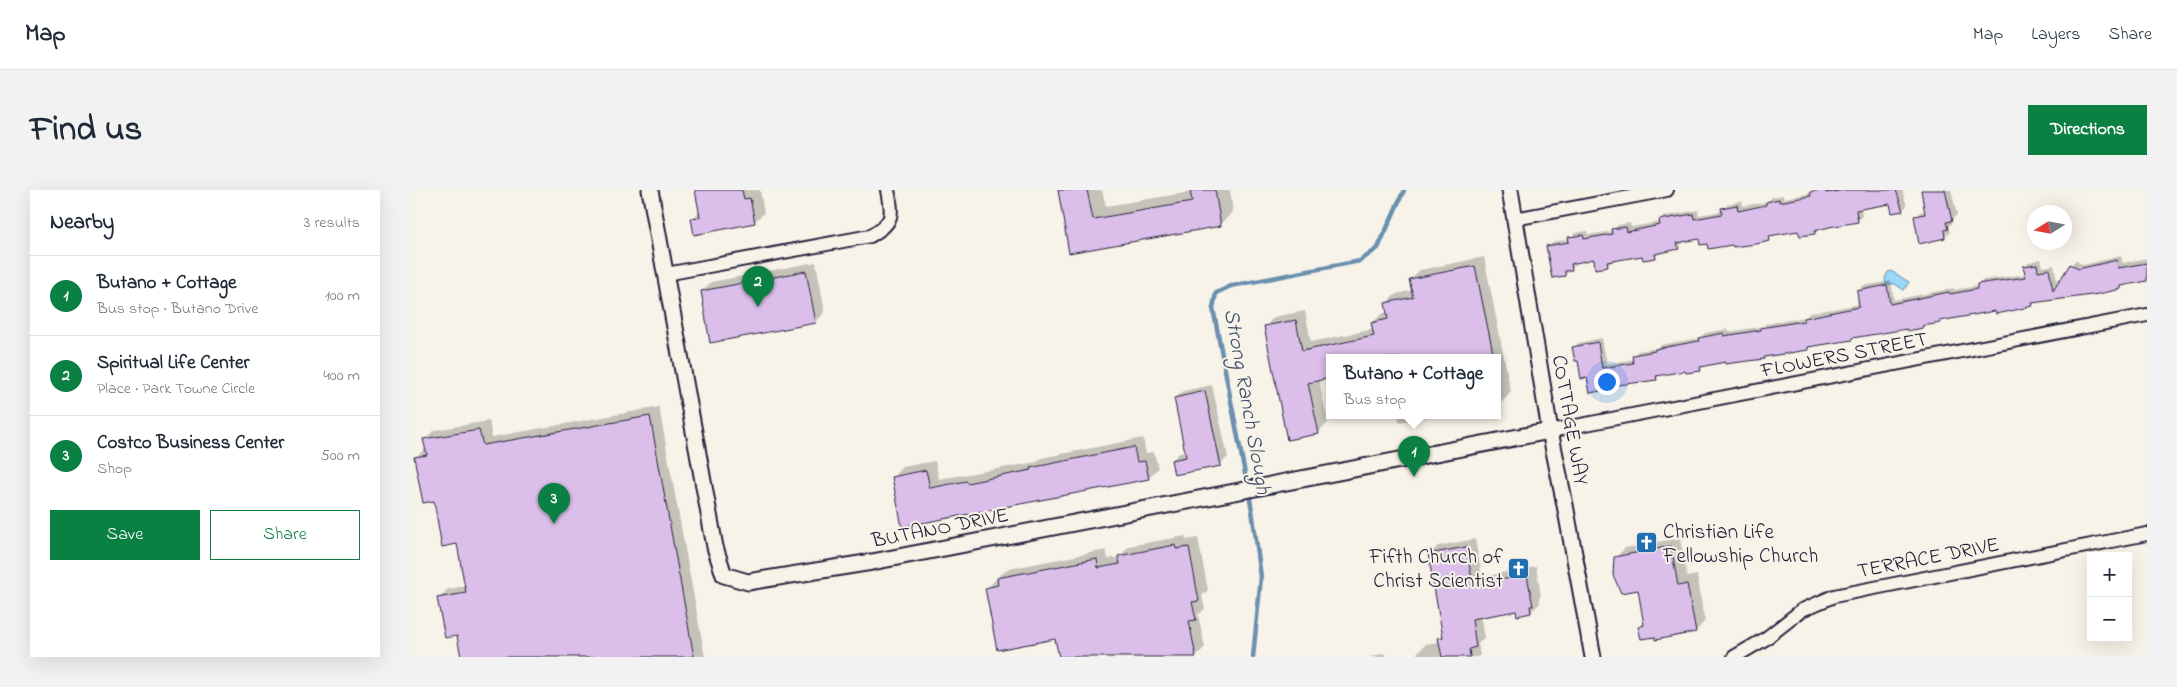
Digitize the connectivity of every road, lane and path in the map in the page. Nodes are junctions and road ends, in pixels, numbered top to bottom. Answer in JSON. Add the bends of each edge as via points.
{"nodes":[{"id":1,"x":650,"y":190,"type":"edge"},
{"id":2,"x":888,"y":190,"type":"edge"},
{"id":3,"x":1510,"y":190,"type":"edge"},
{"id":4,"x":1667,"y":190,"type":"edge"},
{"id":5,"x":1516,"y":220,"type":"junction"},
{"id":6,"x":666,"y":274,"type":"junction"},
{"id":7,"x":2147,"y":315,"type":"edge"},
{"id":8,"x":1550,"y":431,"type":"junction"},
{"id":9,"x":2147,"y":534,"type":"edge"},
{"id":10,"x":1593,"y":657,"type":"edge"},
{"id":11,"x":1734,"y":657,"type":"edge"}],
"edges":[{"from":1,"to":6,"type":"street","name":"BUTANO DRIVE"},
{"from":2,"to":6,"type":"street","via":[[890,218],[885,227],[870,236]]},
{"from":3,"to":5,"type":"street","name":"COTTAGE WAY"},
{"from":4,"to":5,"type":"street"},
{"from":5,"to":8,"type":"street","name":"COTTAGE WAY"},
{"from":6,"to":8,"type":"street","name":"BUTANO DRIVE","via":[[715,547],[724,574],[748,582],[872,562]]},
{"from":7,"to":8,"type":"street","name":"FLOWERS STREET"},
{"from":8,"to":10,"type":"street","name":"COTTAGE WAY"},
{"from":9,"to":11,"type":"street","name":"TERRACE DRIVE","via":[[1834,596],[1802,610],[1765,639]]}]}
